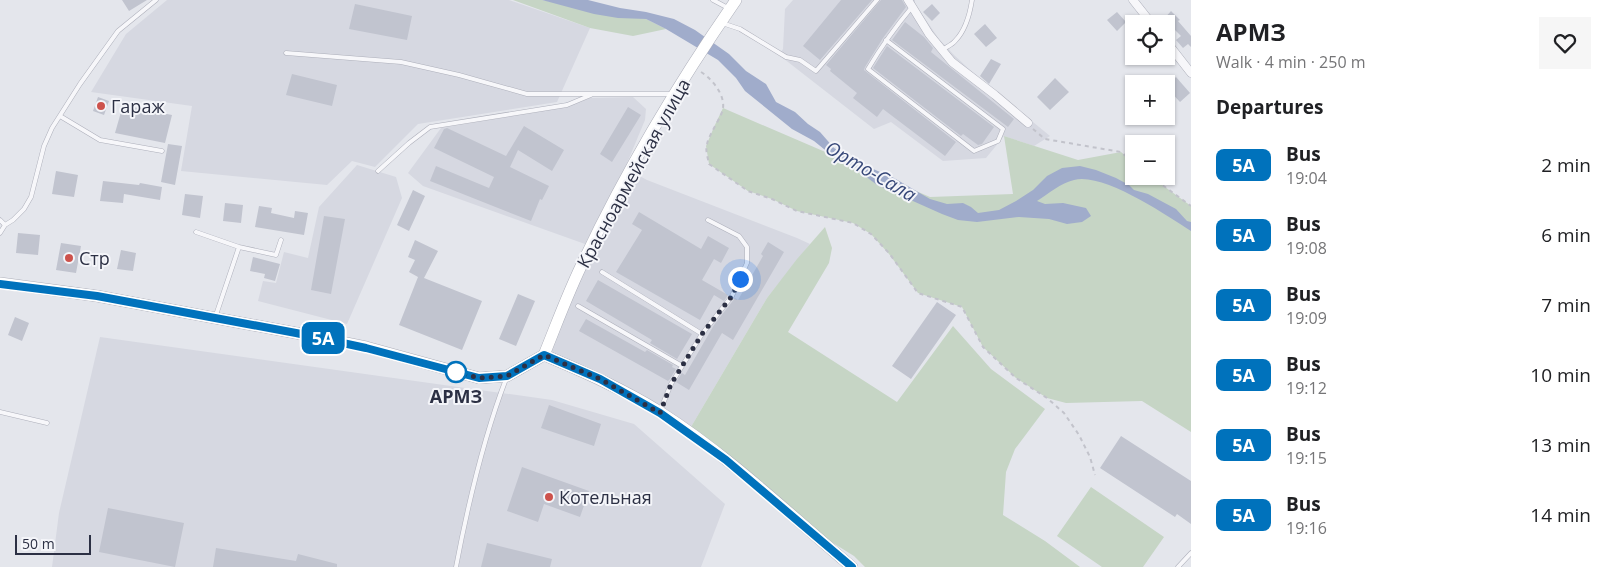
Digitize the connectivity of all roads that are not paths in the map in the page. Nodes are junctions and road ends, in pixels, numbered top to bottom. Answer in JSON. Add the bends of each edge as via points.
{"nodes":[{"id":1,"x":156,"y":0,"type":"edge"},
{"id":2,"x":713,"y":0,"type":"edge"},
{"id":3,"x":877,"y":0,"type":"edge"},
{"id":4,"x":972,"y":0,"type":"edge"},
{"id":5,"x":1134,"y":0,"type":"edge"},
{"id":6,"x":910,"y":3,"type":"edge"},
{"id":7,"x":733,"y":4,"type":"edge"},
{"id":8,"x":1145,"y":15,"type":"edge"},
{"id":9,"x":720,"y":22,"type":"junction"},
{"id":10,"x":886,"y":40,"type":"junction"},
{"id":11,"x":942,"y":50,"type":"junction"},
{"id":12,"x":286,"y":53,"type":"dead end"},
{"id":13,"x":1175,"y":53,"type":"edge"},
{"id":14,"x":1191,"y":73,"type":"edge"},
{"id":15,"x":592,"y":94,"type":"junction"},
{"id":16,"x":675,"y":94,"type":"junction"},
{"id":17,"x":60,"y":116,"type":"junction"},
{"id":18,"x":1028,"y":124,"type":"road end"},
{"id":19,"x":162,"y":152,"type":"dead end"},
{"id":20,"x":378,"y":171,"type":"dead end"},
{"id":21,"x":0,"y":220,"type":"edge"},
{"id":22,"x":708,"y":220,"type":"dead end"},
{"id":23,"x":5,"y":225,"type":"junction"},
{"id":24,"x":196,"y":232,"type":"dead end"},
{"id":25,"x":0,"y":233,"type":"edge"},
{"id":26,"x":281,"y":240,"type":"dead end"},
{"id":27,"x":239,"y":247,"type":"junction"},
{"id":28,"x":602,"y":272,"type":"dead end"},
{"id":29,"x":0,"y":284,"type":"edge"},
{"id":30,"x":578,"y":306,"type":"dead end"},
{"id":31,"x":216,"y":318,"type":"junction"},
{"id":32,"x":702,"y":334,"type":"junction"},
{"id":33,"x":544,"y":355,"type":"junction"},
{"id":34,"x":682,"y":366,"type":"junction"},
{"id":35,"x":507,"y":376,"type":"junction"},
{"id":36,"x":0,"y":412,"type":"edge"},
{"id":37,"x":660,"y":413,"type":"junction"},
{"id":38,"x":47,"y":423,"type":"dead end"},
{"id":39,"x":1191,"y":553,"type":"edge"},
{"id":40,"x":456,"y":567,"type":"edge"},
{"id":41,"x":852,"y":567,"type":"edge"},
{"id":42,"x":1178,"y":567,"type":"edge"}],
"edges":[{"from":1,"to":17,"type":"lane","via":[[118,31]]},
{"from":2,"to":7,"type":"lane"},
{"from":3,"to":9,"type":"lane","via":[[816,71],[740,29]]},
{"from":4,"to":11,"type":"lane","via":[[962,31],[955,42]]},
{"from":5,"to":8,"type":"street"},
{"from":6,"to":10,"type":"lane"},
{"from":6,"to":11,"type":"street"},
{"from":7,"to":9,"type":"street","name":"Красноармейская улица"},
{"from":9,"to":16,"type":"street","name":"Красноармейская улица"},
{"from":10,"to":10,"type":"lane","via":[[1003,129],[998,141],[974,151],[868,69]]},
{"from":11,"to":18,"type":"street","via":[[952,62]]},
{"from":12,"to":15,"type":"lane","via":[[401,62],[527,94]]},
{"from":13,"to":14,"type":"street"},
{"from":15,"to":16,"type":"lane"},
{"from":15,"to":20,"type":"lane","via":[[567,104],[430,127]]},
{"from":16,"to":33,"type":"street","name":"Красноармейская улица","via":[[583,261]]},
{"from":17,"to":19,"type":"lane","via":[[100,140]]},
{"from":17,"to":23,"type":"lane","via":[[44,146],[31,196],[24,210]]},
{"from":21,"to":23,"type":"lane"},
{"from":22,"to":32,"type":"lane","via":[[739,236],[747,247],[748,262],[732,296]]},
{"from":23,"to":25,"type":"lane"},
{"from":24,"to":27,"type":"lane"},
{"from":26,"to":27,"type":"lane","via":[[276,255]]},
{"from":27,"to":31,"type":"lane"},
{"from":28,"to":32,"type":"lane"},
{"from":29,"to":31,"type":"street","via":[[97,296]]},
{"from":30,"to":34,"type":"lane"},
{"from":31,"to":35,"type":"street","via":[[366,348],[479,378]]},
{"from":32,"to":34,"type":"lane"},
{"from":33,"to":35,"type":"street"},
{"from":33,"to":37,"type":"street","via":[[600,379]]},
{"from":34,"to":37,"type":"lane"},
{"from":35,"to":40,"type":"lane","via":[[492,415]]},
{"from":36,"to":38,"type":"lane"},
{"from":37,"to":41,"type":"street","via":[[726,460]]},
{"from":39,"to":42,"type":"lane"}]}
